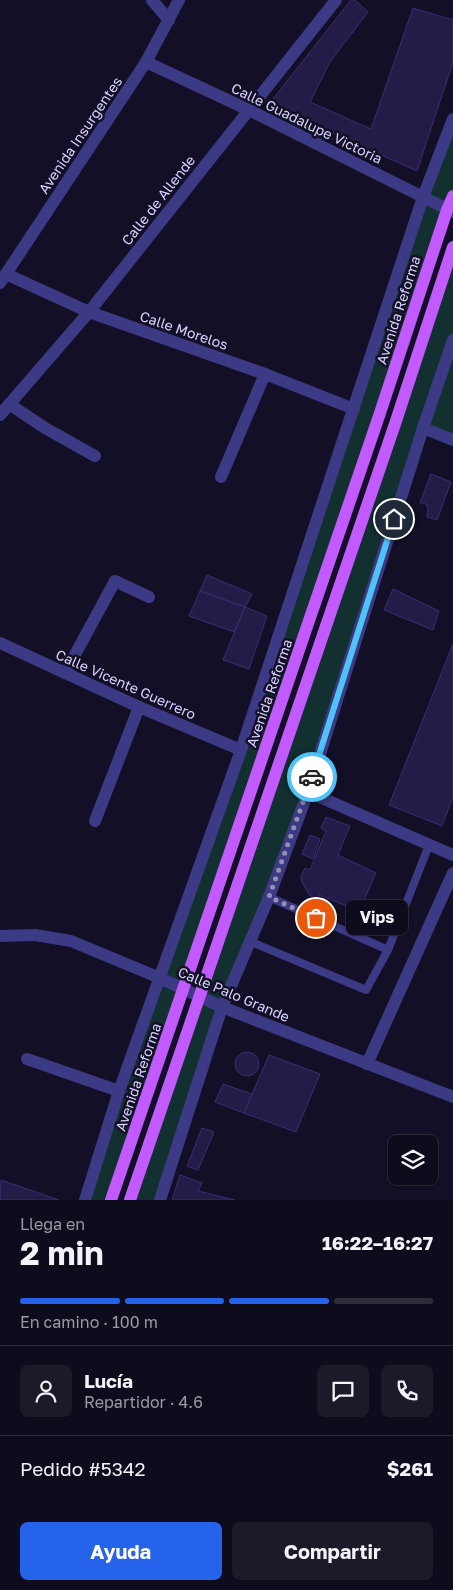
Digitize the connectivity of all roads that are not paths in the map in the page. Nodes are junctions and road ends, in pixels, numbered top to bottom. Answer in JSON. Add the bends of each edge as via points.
{"nodes":[{"id":1,"x":152,"y":0,"type":"edge"},
{"id":2,"x":179,"y":0,"type":"edge"},
{"id":3,"x":336,"y":0,"type":"edge"},
{"id":4,"x":169,"y":20,"type":"junction"},
{"id":5,"x":146,"y":62,"type":"junction"},
{"id":6,"x":249,"y":110,"type":"junction"},
{"id":7,"x":453,"y":119,"type":"edge"},
{"id":8,"x":453,"y":196,"type":"edge"},
{"id":9,"x":423,"y":197,"type":"junction"},
{"id":10,"x":450,"y":211,"type":"edge"},
{"id":11,"x":453,"y":247,"type":"edge"},
{"id":12,"x":3,"y":278,"type":"edge"},
{"id":13,"x":89,"y":312,"type":"junction"},
{"id":14,"x":453,"y":340,"type":"edge"},
{"id":15,"x":265,"y":374,"type":"junction"},
{"id":16,"x":9,"y":404,"type":"junction"},
{"id":17,"x":354,"y":409,"type":"junction"},
{"id":18,"x":0,"y":415,"type":"edge"},
{"id":19,"x":423,"y":428,"type":"junction"},
{"id":20,"x":453,"y":440,"type":"edge"},
{"id":21,"x":95,"y":456,"type":"dead end"},
{"id":22,"x":221,"y":477,"type":"dead end"},
{"id":23,"x":149,"y":597,"type":"dead end"},
{"id":24,"x":0,"y":643,"type":"edge"},
{"id":25,"x":65,"y":673,"type":"junction"},
{"id":26,"x":139,"y":707,"type":"junction"},
{"id":27,"x":241,"y":750,"type":"junction"},
{"id":28,"x":308,"y":792,"type":"junction"},
{"id":29,"x":94,"y":821,"type":"dead end"},
{"id":30,"x":429,"y":845,"type":"junction"},
{"id":31,"x":453,"y":855,"type":"edge"},
{"id":32,"x":453,"y":874,"type":"edge"},
{"id":33,"x":269,"y":897,"type":"junction"},
{"id":34,"x":0,"y":936,"type":"edge"},
{"id":35,"x":249,"y":941,"type":"junction"},
{"id":36,"x":388,"y":950,"type":"junction"},
{"id":37,"x":160,"y":978,"type":"junction"},
{"id":38,"x":184,"y":990,"type":"junction"},
{"id":39,"x":199,"y":996,"type":"junction"},
{"id":40,"x":222,"y":1007,"type":"junction"},
{"id":41,"x":27,"y":1058,"type":"dead end"},
{"id":42,"x":367,"y":1064,"type":"junction"},
{"id":43,"x":119,"y":1092,"type":"junction"},
{"id":44,"x":453,"y":1097,"type":"edge"},
{"id":45,"x":85,"y":1200,"type":"edge"},
{"id":46,"x":111,"y":1200,"type":"edge"},
{"id":47,"x":130,"y":1200,"type":"edge"},
{"id":48,"x":160,"y":1200,"type":"edge"}],
"edges":[{"from":1,"to":4,"type":"street"},
{"from":2,"to":4,"type":"street","name":"Avenida Insurgentes"},
{"from":3,"to":6,"type":"street","name":"Calle de Allende"},
{"from":4,"to":5,"type":"street","name":"Avenida Insurgentes"},
{"from":5,"to":6,"type":"street","name":"Calle Guadalupe Victoria"},
{"from":5,"to":12,"type":"street","name":"Avenida Insurgentes"},
{"from":6,"to":9,"type":"street","name":"Calle Guadalupe Victoria"},
{"from":6,"to":13,"type":"street","name":"Calle de Allende"},
{"from":7,"to":9,"type":"street"},
{"from":8,"to":10,"type":"main road","name":"Avenida Reforma"},
{"from":9,"to":10,"type":"street","name":"Calle Guadalupe Victoria"},
{"from":9,"to":17,"type":"street"},
{"from":10,"to":38,"type":"main road","name":"Avenida Reforma"},
{"from":11,"to":39,"type":"main road"},
{"from":12,"to":13,"type":"street","name":"Calle Morelos"},
{"from":13,"to":15,"type":"street","name":"Calle Morelos"},
{"from":13,"to":16,"type":"street","name":"Calle de Allende"},
{"from":14,"to":19,"type":"street"},
{"from":15,"to":17,"type":"street","name":"Calle Morelos"},
{"from":15,"to":22,"type":"street"},
{"from":16,"to":18,"type":"street","name":"Calle de Allende"},
{"from":16,"to":21,"type":"street"},
{"from":17,"to":27,"type":"street"},
{"from":19,"to":20,"type":"street"},
{"from":19,"to":28,"type":"street"},
{"from":23,"to":25,"type":"street","via":[[114,581]]},
{"from":24,"to":25,"type":"street","name":"Calle Vicente Guerrero"},
{"from":25,"to":26,"type":"street","name":"Calle Vicente Guerrero"},
{"from":26,"to":27,"type":"street","name":"Calle Vicente Guerrero"},
{"from":26,"to":29,"type":"street"},
{"from":27,"to":37,"type":"street"},
{"from":28,"to":30,"type":"street"},
{"from":28,"to":33,"type":"street"},
{"from":30,"to":31,"type":"street"},
{"from":30,"to":36,"type":"lane"},
{"from":32,"to":42,"type":"street"},
{"from":33,"to":35,"type":"street"},
{"from":33,"to":36,"type":"lane"},
{"from":34,"to":37,"type":"street","name":"Calle Palo Grande","via":[[35,935],[71,940]]},
{"from":35,"to":36,"type":"lane","via":[[366,990]]},
{"from":35,"to":40,"type":"street"},
{"from":37,"to":38,"type":"street","name":"Calle Palo Grande"},
{"from":37,"to":43,"type":"street"},
{"from":38,"to":39,"type":"street","name":"Calle Palo Grande"},
{"from":38,"to":46,"type":"main road","name":"Avenida Reforma"},
{"from":39,"to":40,"type":"street","name":"Calle Palo Grande"},
{"from":39,"to":47,"type":"main road"},
{"from":40,"to":42,"type":"street","name":"Calle Palo Grande"},
{"from":40,"to":48,"type":"street"},
{"from":41,"to":43,"type":"street"},
{"from":42,"to":44,"type":"street","name":"Calle Palo Grande"},
{"from":43,"to":45,"type":"street"}]}
